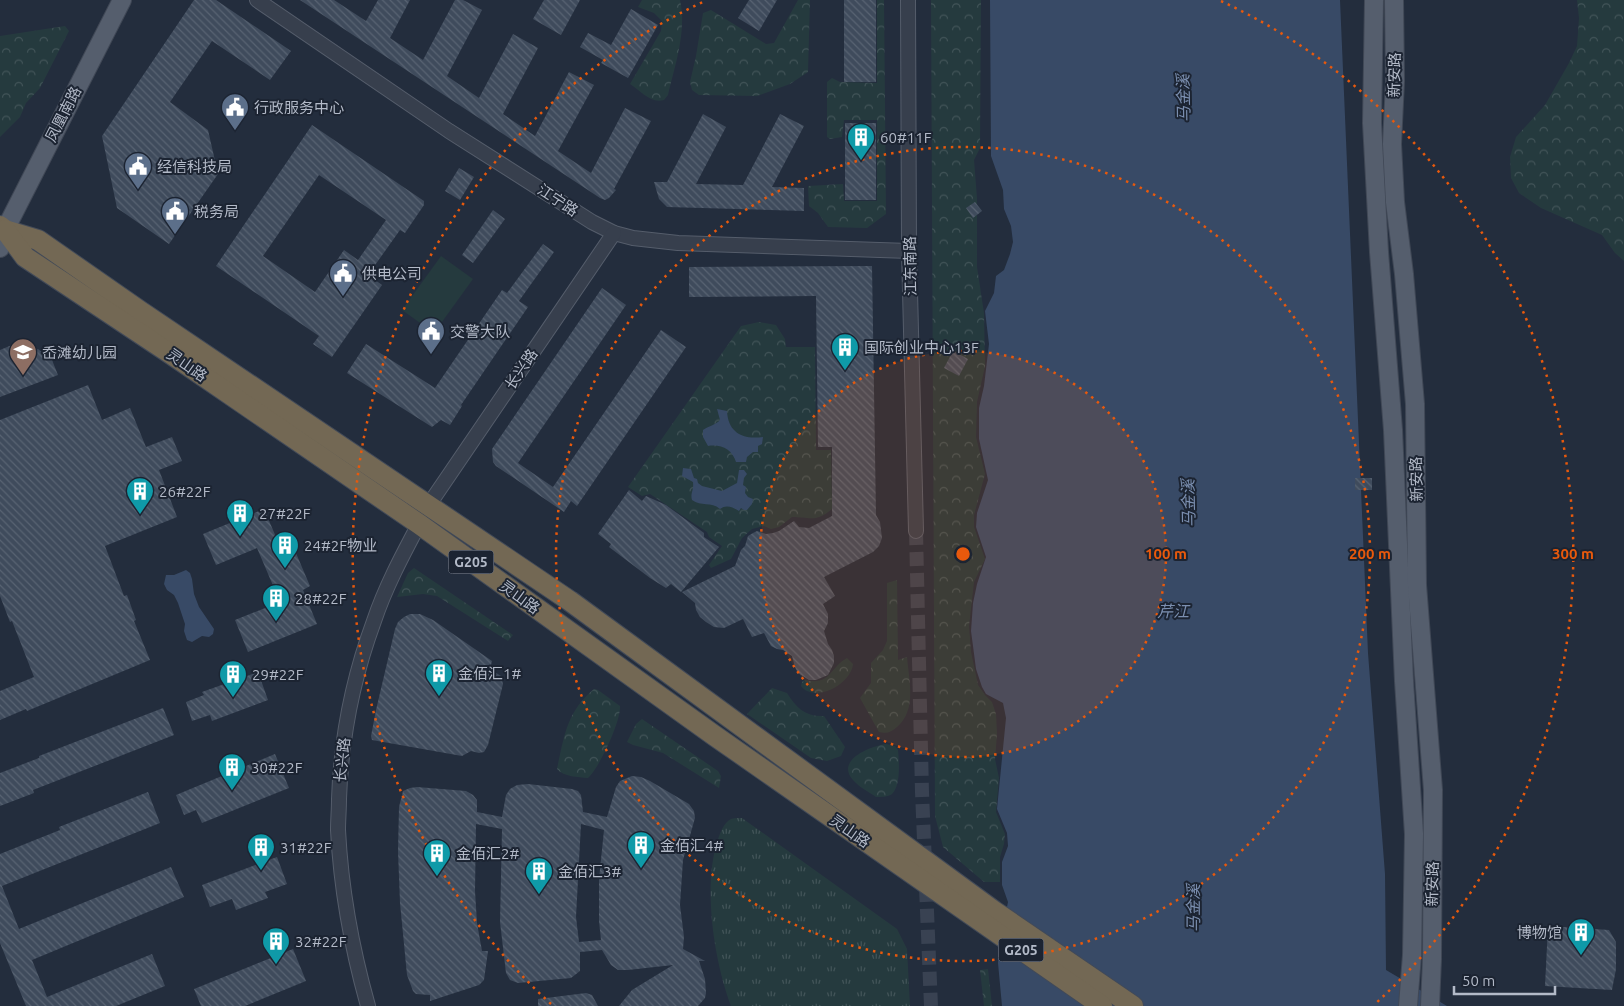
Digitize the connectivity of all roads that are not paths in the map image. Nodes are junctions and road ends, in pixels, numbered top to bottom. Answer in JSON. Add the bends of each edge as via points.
{"nodes":[{"id":1,"x":122,"y":0,"type":"edge"},
{"id":2,"x":257,"y":0,"type":"edge"},
{"id":3,"x":908,"y":0,"type":"edge"},
{"id":4,"x":1374,"y":0,"type":"edge"},
{"id":5,"x":1394,"y":0,"type":"edge"},
{"id":6,"x":614,"y":233,"type":"junction"},
{"id":7,"x":1,"y":235,"type":"edge"},
{"id":8,"x":909,"y":251,"type":"junction"},
{"id":9,"x":428,"y":506,"type":"junction"},
{"id":10,"x":418,"y":524,"type":"junction"},
{"id":11,"x":916,"y":531,"type":"tunnel mouth"},
{"id":12,"x":368,"y":1006,"type":"edge"},
{"id":13,"x":1102,"y":1006,"type":"edge"},
{"id":14,"x":1133,"y":1006,"type":"edge"},
{"id":15,"x":1408,"y":1006,"type":"edge"},
{"id":16,"x":1430,"y":1006,"type":"edge"}],
"edges":[{"from":1,"to":7,"type":"main road","name":"凤凰南路"},
{"from":2,"to":6,"type":"street","name":"江宁路","via":[[449,131]]},
{"from":3,"to":8,"type":"street","name":"江东南路"},
{"from":4,"to":15,"type":"main road","name":"新安路","via":[[1373,133],[1378,252],[1393,430],[1414,834]]},
{"from":5,"to":16,"type":"main road","name":"新安路","via":[[1392,144],[1415,404],[1417,585],[1433,790]]},
{"from":6,"to":8,"type":"street","name":"江宁路","via":[[678,243]]},
{"from":6,"to":9,"type":"street","name":"长兴路"},
{"from":7,"to":9,"type":"highway","name":"灵山路","via":[[38,240]]},
{"from":7,"to":10,"type":"highway","name":"灵山路","number":"G205","via":[[25,257]]},
{"from":8,"to":11,"type":"street","name":"江东南路"},
{"from":9,"to":14,"type":"highway","name":"灵山路","via":[[570,601],[994,911]]},
{"from":10,"to":12,"type":"street","name":"长兴路","via":[[374,620],[359,667],[342,762],[338,829],[342,872],[356,964]]},
{"from":10,"to":13,"type":"highway","name":"灵山路","number":"G205","via":[[707,731]]}]}
